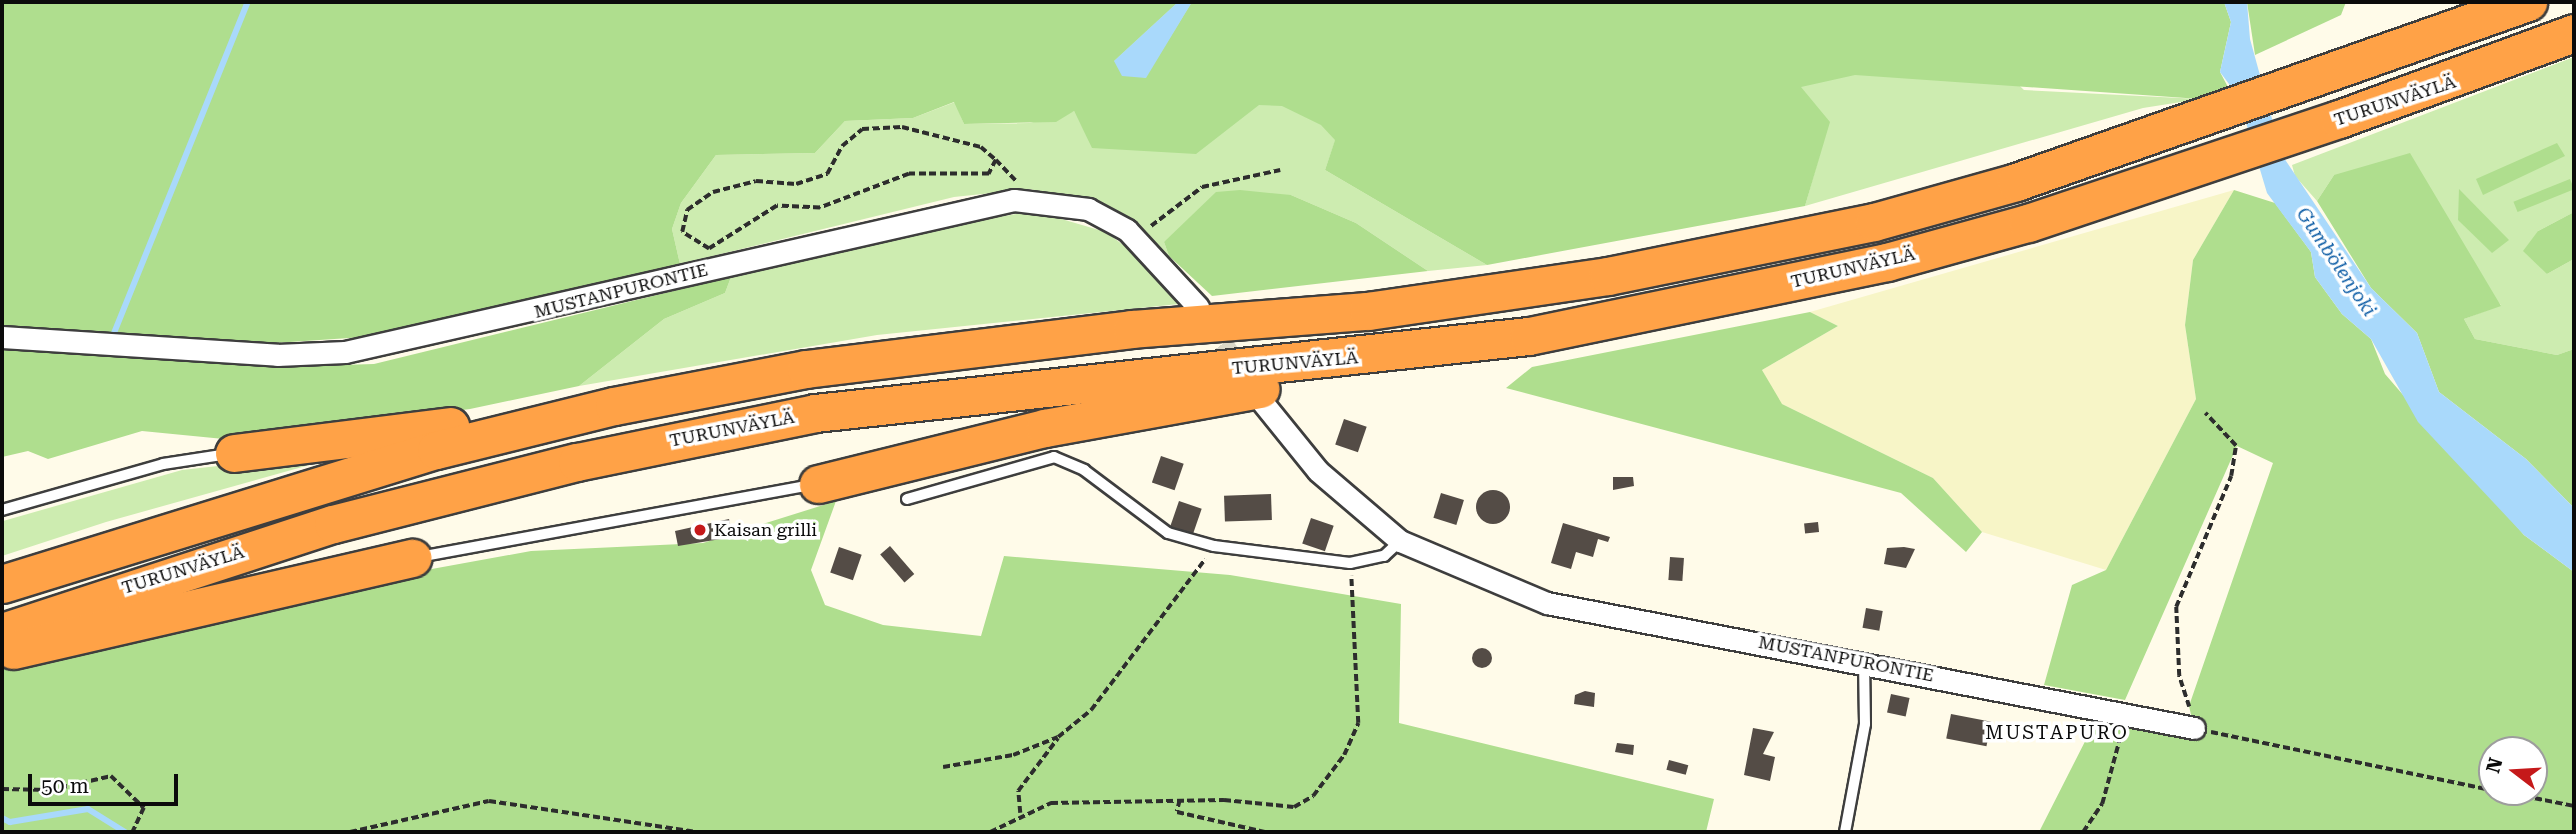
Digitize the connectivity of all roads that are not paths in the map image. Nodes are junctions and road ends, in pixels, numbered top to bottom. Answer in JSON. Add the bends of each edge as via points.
{"nodes":[{"id":1,"x":2528,"y":2,"type":"edge"},
{"id":2,"x":2574,"y":33,"type":"edge"},
{"id":3,"x":1198,"y":307,"type":"tunnel mouth"},
{"id":4,"x":1528,"y":336,"type":"junction"},
{"id":5,"x":2,"y":337,"type":"edge"},
{"id":6,"x":1263,"y":403,"type":"dead end"},
{"id":7,"x":614,"y":406,"type":"junction"},
{"id":8,"x":234,"y":453,"type":"joint"},
{"id":9,"x":818,"y":484,"type":"joint"},
{"id":10,"x":907,"y":499,"type":"dead end"},
{"id":11,"x":2,"y":510,"type":"edge"},
{"id":12,"x":1400,"y":541,"type":"junction"},
{"id":13,"x":412,"y":558,"type":"joint"},
{"id":14,"x":2,"y":584,"type":"edge"},
{"id":15,"x":2,"y":632,"type":"edge"},
{"id":16,"x":2,"y":653,"type":"edge"},
{"id":17,"x":1864,"y":663,"type":"junction"},
{"id":18,"x":2194,"y":728,"type":"road end"},
{"id":19,"x":1845,"y":832,"type":"edge"}],
"edges":[{"from":1,"to":7,"type":"highway","via":[[2182,125],[1874,222],[1608,276],[1368,311],[1132,330],[806,369]]},
{"from":2,"to":4,"type":"highway","name":"TURUNVÄYLÄ","via":[[2339,119],[1887,262]]},
{"from":3,"to":5,"type":"street","name":"MUSTANPURONTIE","via":[[1136,238],[1088,209],[1014,200],[345,352],[277,355]]},
{"from":4,"to":9,"type":"highway","via":[[1045,428]]},
{"from":4,"to":15,"type":"highway","name":"TURUNVÄYLÄ","via":[[815,413],[577,462],[333,524]]},
{"from":6,"to":12,"type":"street","name":"MUSTANPURONTIE","via":[[1318,471]]},
{"from":7,"to":8,"type":"highway"},
{"from":7,"to":14,"type":"highway","via":[[323,481]]},
{"from":8,"to":11,"type":"lane","via":[[163,464]]},
{"from":9,"to":13,"type":"lane"},
{"from":10,"to":12,"type":"lane","via":[[1054,457],[1084,470],[1168,533],[1214,546],[1350,563],[1384,556]]},
{"from":12,"to":17,"type":"street","name":"MUSTANPURONTIE","via":[[1547,603]]},
{"from":13,"to":16,"type":"highway"},
{"from":17,"to":18,"type":"street","name":"MUSTANPURONTIE"},
{"from":17,"to":19,"type":"lane","via":[[1865,724]]}]}
